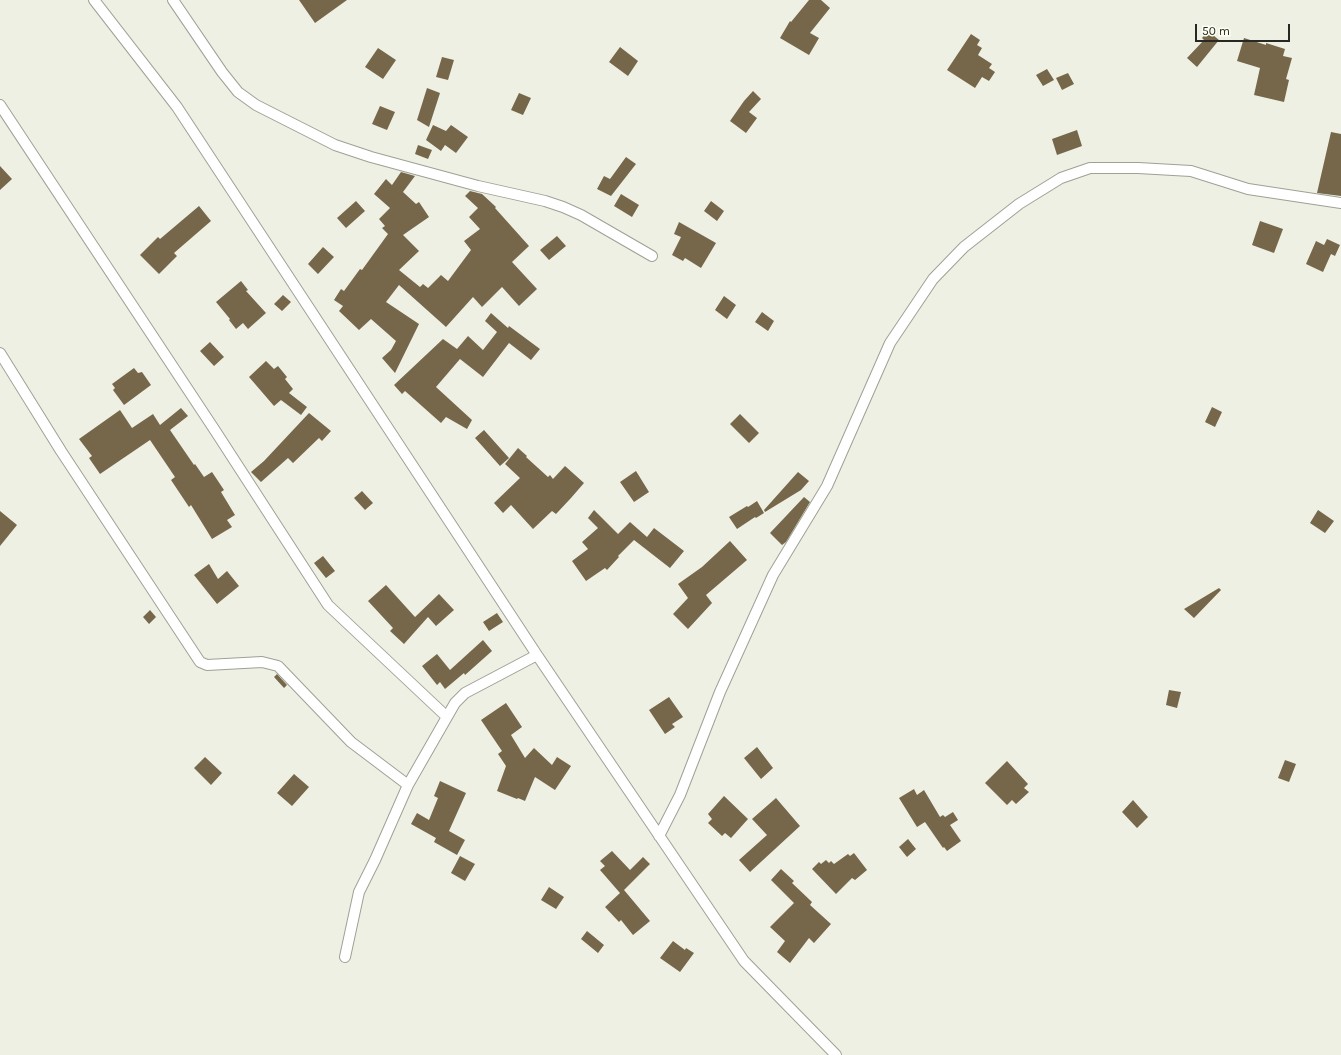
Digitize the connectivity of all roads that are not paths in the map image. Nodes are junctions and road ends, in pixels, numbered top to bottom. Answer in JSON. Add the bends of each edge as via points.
{"nodes":[{"id":1,"x":94,"y":0,"type":"edge"},
{"id":2,"x":173,"y":0,"type":"edge"},
{"id":3,"x":0,"y":105,"type":"edge"},
{"id":4,"x":1341,"y":203,"type":"edge"},
{"id":5,"x":652,"y":256,"type":"dead end"},
{"id":6,"x":0,"y":353,"type":"edge"},
{"id":7,"x":536,"y":655,"type":"junction"},
{"id":8,"x":447,"y":717,"type":"junction"},
{"id":9,"x":408,"y":785,"type":"junction"},
{"id":10,"x":659,"y":836,"type":"junction"},
{"id":11,"x":345,"y":957,"type":"dead end"},
{"id":12,"x":836,"y":1055,"type":"edge"}],
"edges":[{"from":1,"to":7,"type":"street","via":[[177,108]]},
{"from":2,"to":5,"type":"street","via":[[222,72],[238,92],[256,105],[335,145],[478,186],[563,207]]},
{"from":3,"to":8,"type":"street","via":[[328,605]]},
{"from":4,"to":10,"type":"street","via":[[1248,189],[1191,171],[1090,168],[1061,178],[1019,204],[964,247],[933,278],[890,343],[827,486],[773,575],[720,692],[680,794]]},
{"from":6,"to":9,"type":"street","via":[[61,451],[200,662],[207,665],[262,662],[278,666],[351,742]]},
{"from":7,"to":8,"type":"street","via":[[465,693]]},
{"from":7,"to":10,"type":"street"},
{"from":8,"to":9,"type":"street"},
{"from":9,"to":11,"type":"street","via":[[359,892]]},
{"from":10,"to":12,"type":"street","via":[[744,961]]}]}
